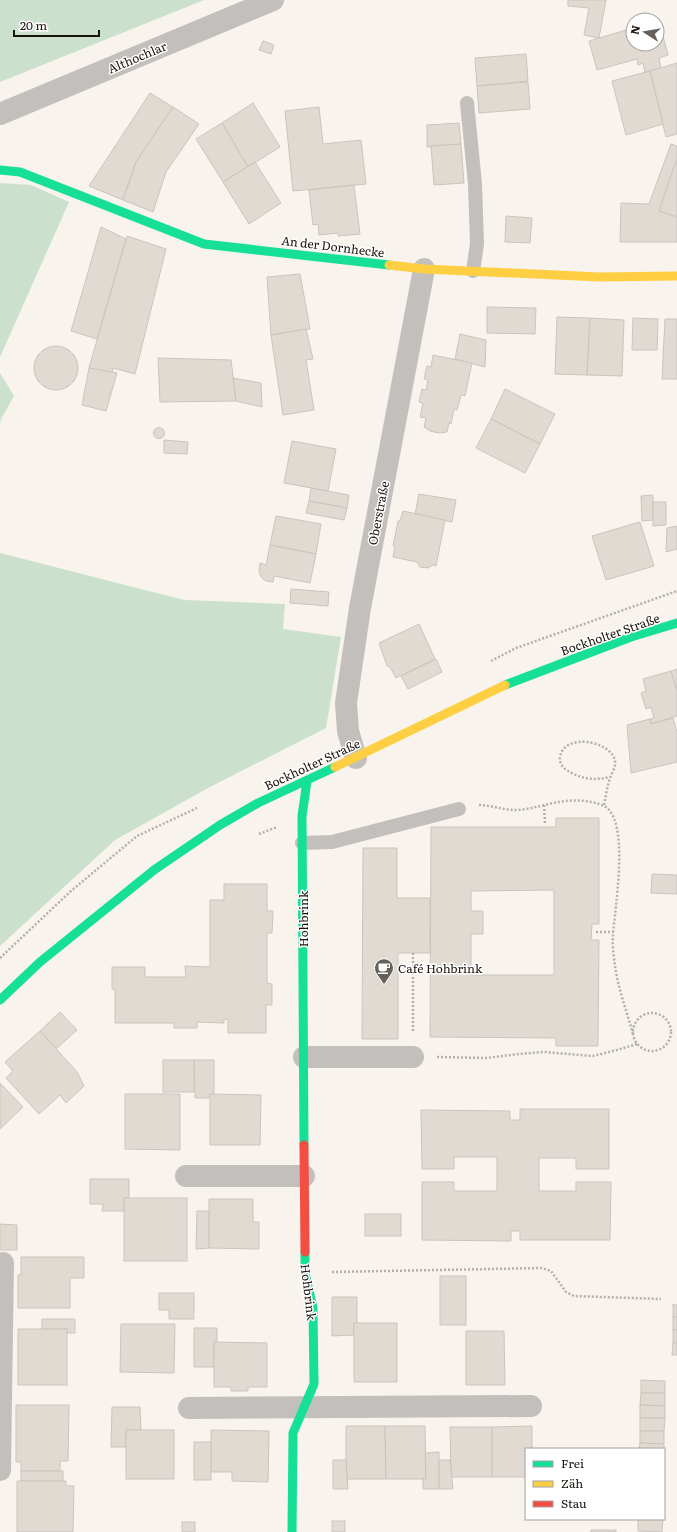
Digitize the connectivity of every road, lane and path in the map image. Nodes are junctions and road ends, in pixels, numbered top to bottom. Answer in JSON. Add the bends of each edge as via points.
{"nodes":[{"id":1,"x":273,"y":0,"type":"edge"},
{"id":2,"x":467,"y":103,"type":"dead end"},
{"id":3,"x":0,"y":114,"type":"edge"},
{"id":4,"x":0,"y":170,"type":"edge"},
{"id":5,"x":424,"y":269,"type":"junction"},
{"id":6,"x":473,"y":271,"type":"junction"},
{"id":7,"x":677,"y":276,"type":"edge"},
{"id":8,"x":677,"y":591,"type":"edge"},
{"id":9,"x":599,"y":618,"type":"dead end"},
{"id":10,"x":677,"y":623,"type":"edge"},
{"id":11,"x":356,"y":758,"type":"junction"},
{"id":12,"x":610,"y":776,"type":"junction"},
{"id":13,"x":307,"y":782,"type":"junction"},
{"id":14,"x":203,"y":804,"type":"dead end"},
{"id":15,"x":544,"y":805,"type":"junction"},
{"id":16,"x":604,"y":806,"type":"junction"},
{"id":17,"x":459,"y":809,"type":"joint"},
{"id":18,"x":545,"y":824,"type":"dead end"},
{"id":19,"x":302,"y":843,"type":"junction"},
{"id":20,"x":596,"y":932,"type":"dead end"},
{"id":21,"x":613,"y":932,"type":"junction"},
{"id":22,"x":413,"y":953,"type":"dead end"},
{"id":23,"x":0,"y":958,"type":"edge"},
{"id":24,"x":0,"y":1000,"type":"edge"},
{"id":25,"x":633,"y":1034,"type":"junction"},
{"id":26,"x":637,"y":1044,"type":"junction"},
{"id":27,"x":304,"y":1057,"type":"junction"},
{"id":28,"x":412,"y":1057,"type":"junction"},
{"id":29,"x":186,"y":1176,"type":"dead end"},
{"id":30,"x":304,"y":1176,"type":"junction"},
{"id":31,"x":3,"y":1263,"type":"dead end"},
{"id":32,"x":305,"y":1273,"type":"junction"},
{"id":33,"x":661,"y":1299,"type":"dead end"},
{"id":34,"x":305,"y":1406,"type":"junction"},
{"id":35,"x":532,"y":1406,"type":"dead end"},
{"id":36,"x":189,"y":1408,"type":"dead end"},
{"id":37,"x":0,"y":1470,"type":"edge"},
{"id":38,"x":292,"y":1532,"type":"edge"}],
"edges":[{"from":1,"to":3,"type":"street","name":"Althochlar"},
{"from":2,"to":6,"type":"lane","via":[[475,184],[477,244]]},
{"from":4,"to":5,"type":"street","name":"An der Dornhecke","via":[[20,172],[204,244]]},
{"from":5,"to":6,"type":"street","name":"An der Dornhecke"},
{"from":5,"to":11,"type":"street","name":"Oberstraße","via":[[360,608],[346,703],[348,731]]},
{"from":6,"to":7,"type":"street","name":"An der Dornhecke","via":[[599,277]]},
{"from":8,"to":9,"type":"path"},
{"from":10,"to":11,"type":"street","name":"Bockholter Straße","via":[[631,637],[500,687]]},
{"from":11,"to":13,"type":"street","name":"Bockholter Straße"},
{"from":12,"to":12,"type":"path","via":[[615,762],[606,748],[578,741],[562,750],[562,766],[569,772],[593,780]]},
{"from":12,"to":16,"type":"path"},
{"from":13,"to":19,"type":"street","name":"Hohbrink","via":[[302,816]]},
{"from":13,"to":24,"type":"street","name":"Bockholter Straße","via":[[258,803],[226,821],[154,870],[40,962]]},
{"from":14,"to":23,"type":"path","via":[[137,836],[71,891]]},
{"from":15,"to":16,"type":"path","via":[[565,800],[584,800]]},
{"from":15,"to":17,"type":"path","via":[[514,810],[484,805]]},
{"from":15,"to":18,"type":"path"},
{"from":16,"to":21,"type":"path","via":[[612,816],[618,834],[620,857]]},
{"from":17,"to":19,"type":"lane","via":[[332,842]]},
{"from":19,"to":27,"type":"street","name":"Hohbrink"},
{"from":20,"to":21,"type":"path"},
{"from":21,"to":25,"type":"path","via":[[615,968]]},
{"from":22,"to":28,"type":"path"},
{"from":25,"to":26,"type":"path"},
{"from":25,"to":26,"type":"path","via":[[637,1020],[647,1014],[659,1015],[669,1022],[671,1034],[667,1045],[662,1049],[650,1052]]},
{"from":26,"to":28,"type":"path","via":[[594,1056],[544,1052],[486,1058]]},
{"from":27,"to":28,"type":"street"},
{"from":27,"to":30,"type":"street","name":"Hohbrink"},
{"from":29,"to":30,"type":"street"},
{"from":30,"to":32,"type":"street","name":"Hohbrink"},
{"from":31,"to":37,"type":"street"},
{"from":32,"to":33,"type":"path","via":[[541,1268],[550,1271],[566,1292],[574,1296]]},
{"from":32,"to":34,"type":"street","name":"Hohbrink","via":[[313,1308],[314,1384]]},
{"from":34,"to":35,"type":"street"},
{"from":34,"to":36,"type":"street"},
{"from":34,"to":38,"type":"street","name":"Hohbrink","via":[[293,1433]]}]}
